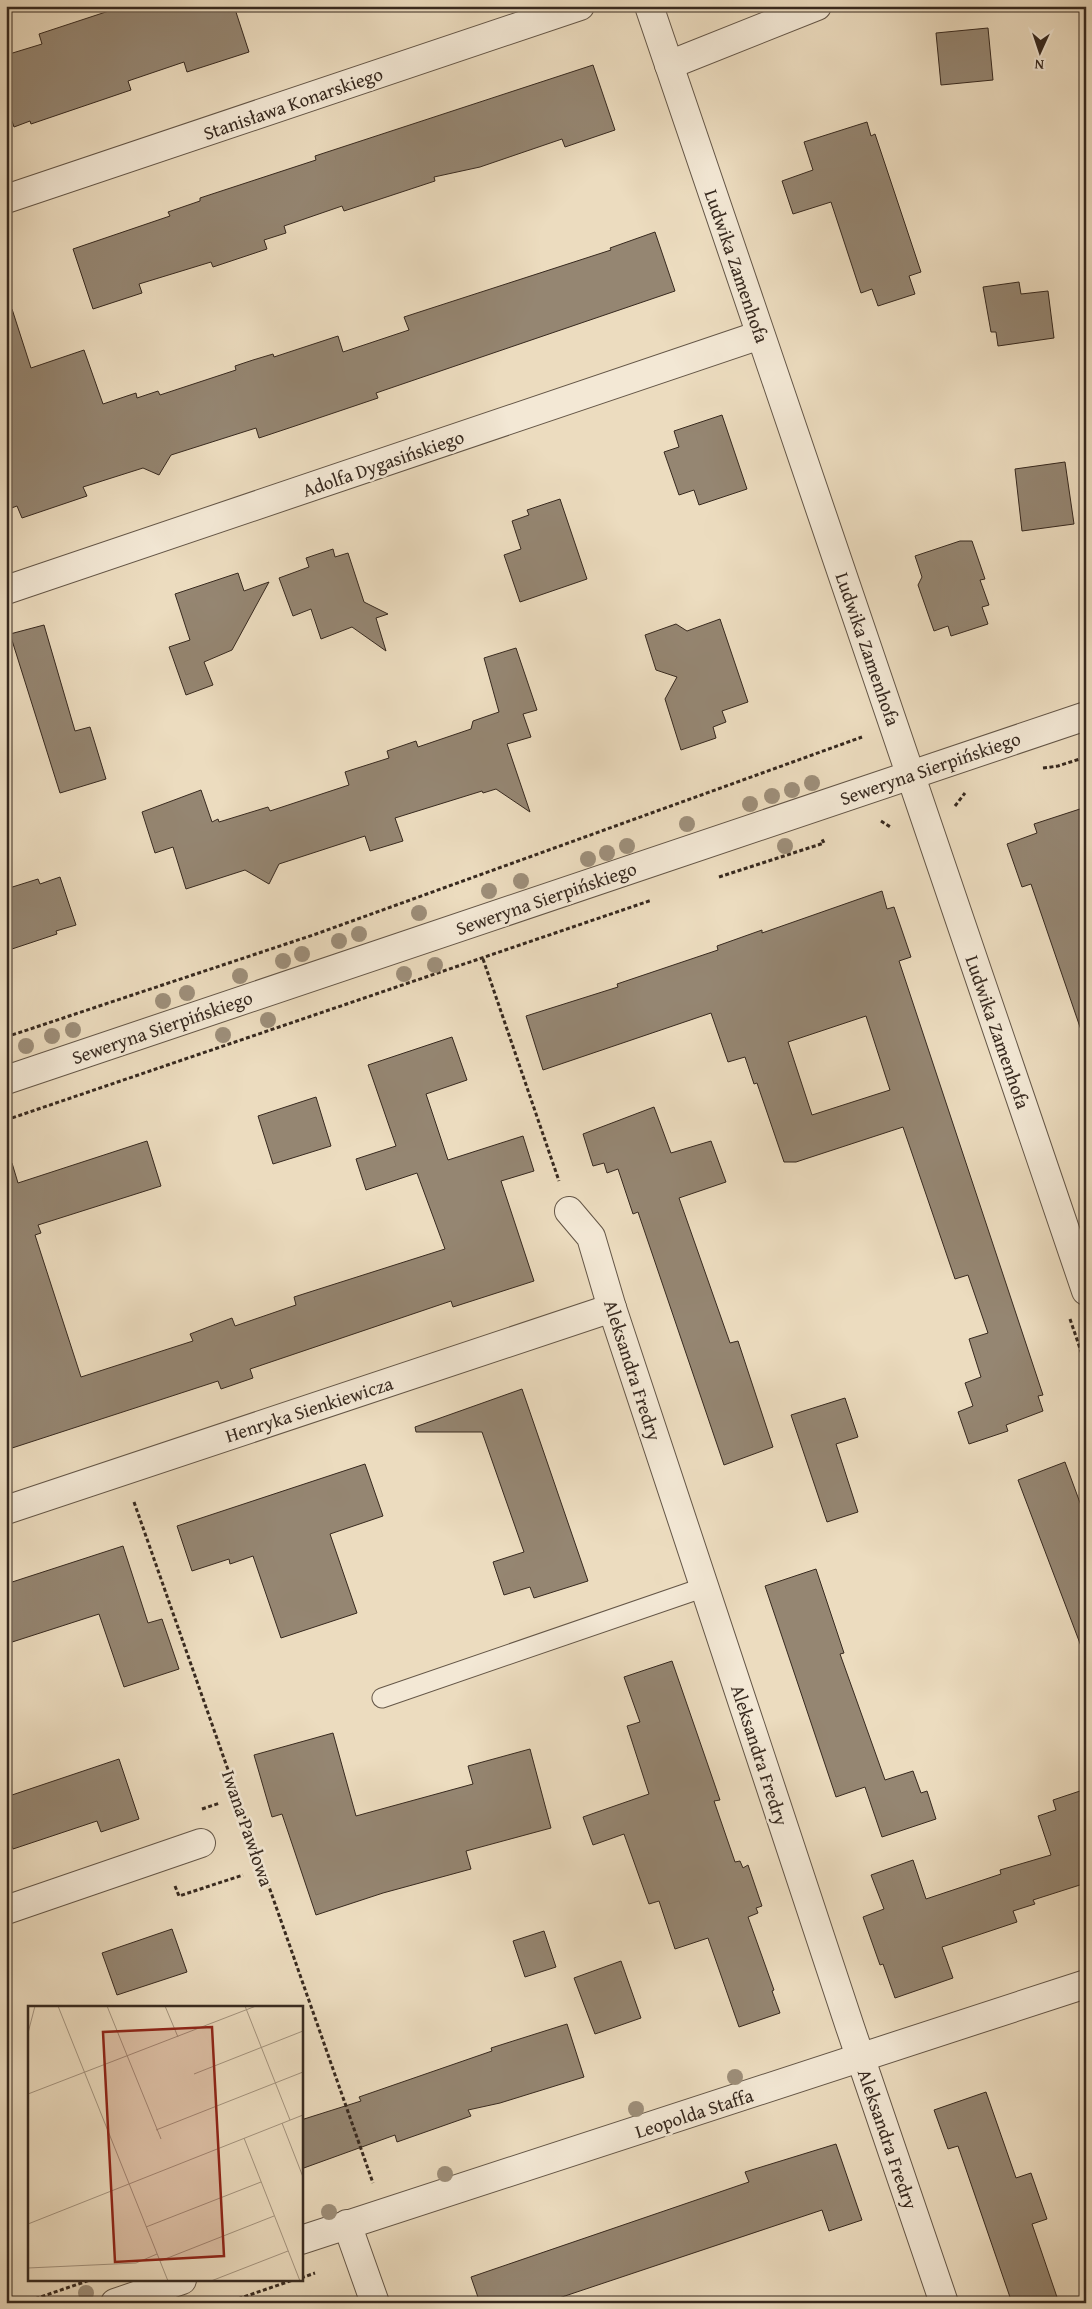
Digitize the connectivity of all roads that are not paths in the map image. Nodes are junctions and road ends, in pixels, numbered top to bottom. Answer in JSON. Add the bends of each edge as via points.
{"nodes":[{"id":1,"x":580,"y":6,"type":"edge"},
{"id":2,"x":649,"y":6,"type":"edge"},
{"id":3,"x":817,"y":6,"type":"edge"},
{"id":4,"x":669,"y":65,"type":"junction"},
{"id":5,"x":6,"y":200,"type":"edge"},
{"id":6,"x":760,"y":335,"type":"junction"},
{"id":7,"x":6,"y":590,"type":"edge"},
{"id":8,"x":1086,"y":716,"type":"edge"},
{"id":9,"x":910,"y":775,"type":"junction"},
{"id":10,"x":6,"y":1080,"type":"edge"},
{"id":11,"x":569,"y":1211,"type":"road end"},
{"id":12,"x":1086,"y":1292,"type":"edge"},
{"id":13,"x":612,"y":1308,"type":"junction"},
{"id":14,"x":6,"y":1510,"type":"edge"},
{"id":15,"x":704,"y":1587,"type":"junction"},
{"id":16,"x":382,"y":1698,"type":"dead end"},
{"id":17,"x":201,"y":1843,"type":"dead end"},
{"id":18,"x":6,"y":1910,"type":"edge"},
{"id":19,"x":1086,"y":1984,"type":"edge"},
{"id":20,"x":861,"y":2059,"type":"junction"},
{"id":21,"x":347,"y":2224,"type":"junction"},
{"id":22,"x":302,"y":2240,"type":"edge"},
{"id":23,"x":176,"y":2282,"type":"edge"},
{"id":24,"x":115,"y":2303,"type":"edge"},
{"id":25,"x":375,"y":2303,"type":"edge"},
{"id":26,"x":944,"y":2303,"type":"edge"}],
"edges":[{"from":1,"to":5,"type":"street","name":"Stanisława Konarskiego"},
{"from":2,"to":4,"type":"street","name":"Ludwika Zamenhofa"},
{"from":3,"to":4,"type":"street"},
{"from":4,"to":6,"type":"street","name":"Ludwika Zamenhofa"},
{"from":6,"to":7,"type":"street","name":"Adolfa Dygasińskiego"},
{"from":6,"to":9,"type":"street","name":"Ludwika Zamenhofa"},
{"from":8,"to":9,"type":"street","name":"Seweryna Sierpińskiego"},
{"from":9,"to":10,"type":"street","name":"Seweryna Sierpińskiego"},
{"from":9,"to":12,"type":"street","name":"Ludwika Zamenhofa"},
{"from":11,"to":13,"type":"street","name":"Aleksandra Fredry","via":[[591,1237]]},
{"from":13,"to":14,"type":"street","name":"Henryka Sienkiewicza"},
{"from":13,"to":15,"type":"street","name":"Aleksandra Fredry"},
{"from":15,"to":16,"type":"lane"},
{"from":15,"to":20,"type":"street","name":"Aleksandra Fredry"},
{"from":17,"to":18,"type":"street"},
{"from":19,"to":20,"type":"street","name":"Leopolda Staffa"},
{"from":20,"to":21,"type":"street","name":"Leopolda Staffa"},
{"from":20,"to":26,"type":"street","name":"Aleksandra Fredry"},
{"from":21,"to":22,"type":"street","name":"Leopolda Staffa"},
{"from":21,"to":25,"type":"street"},
{"from":23,"to":24,"type":"street"}]}
